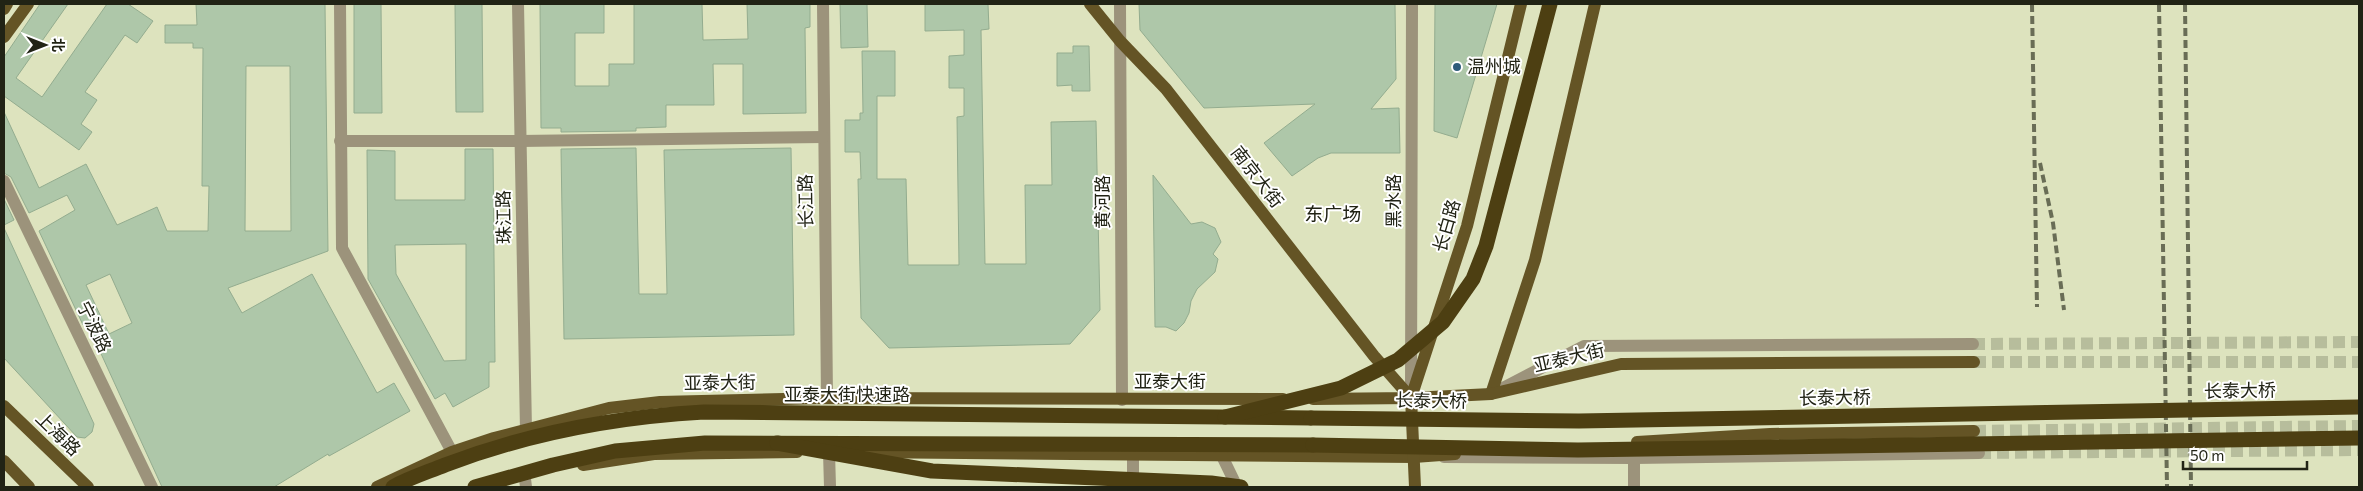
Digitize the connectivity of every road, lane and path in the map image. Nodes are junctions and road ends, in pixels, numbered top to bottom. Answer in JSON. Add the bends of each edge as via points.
{"nodes":[{"id":1,"x":7,"y":4,"type":"edge"},
{"id":2,"x":28,"y":4,"type":"edge"},
{"id":3,"x":340,"y":4,"type":"edge"},
{"id":4,"x":518,"y":4,"type":"edge"},
{"id":5,"x":823,"y":4,"type":"edge"},
{"id":6,"x":1090,"y":4,"type":"edge"},
{"id":7,"x":1120,"y":4,"type":"edge"},
{"id":8,"x":1412,"y":4,"type":"edge"},
{"id":9,"x":1521,"y":4,"type":"edge"},
{"id":10,"x":1550,"y":4,"type":"edge"},
{"id":11,"x":1595,"y":4,"type":"edge"},
{"id":12,"x":4,"y":9,"type":"edge"},
{"id":13,"x":4,"y":37,"type":"edge"},
{"id":14,"x":1120,"y":41,"type":"junction"},
{"id":15,"x":823,"y":137,"type":"junction"},
{"id":16,"x":340,"y":141,"type":"junction"},
{"id":17,"x":520,"y":141,"type":"junction"},
{"id":18,"x":4,"y":181,"type":"edge"},
{"id":19,"x":1973,"y":344,"type":"tunnel mouth"},
{"id":20,"x":1974,"y":362,"type":"tunnel mouth"},
{"id":21,"x":1491,"y":394,"type":"junction"},
{"id":22,"x":827,"y":398,"type":"junction"},
{"id":23,"x":1411,"y":398,"type":"junction"},
{"id":24,"x":1122,"y":400,"type":"junction"},
{"id":25,"x":4,"y":406,"type":"edge"},
{"id":26,"x":2359,"y":407,"type":"edge"},
{"id":27,"x":1225,"y":417,"type":"junction"},
{"id":28,"x":1311,"y":418,"type":"joint"},
{"id":29,"x":526,"y":430,"type":"junction"},
{"id":30,"x":1974,"y":431,"type":"tunnel mouth"},
{"id":31,"x":2359,"y":438,"type":"edge"},
{"id":32,"x":777,"y":443,"type":"junction"},
{"id":33,"x":452,"y":452,"type":"junction"},
{"id":34,"x":829,"y":452,"type":"junction"},
{"id":35,"x":1979,"y":453,"type":"tunnel mouth"},
{"id":36,"x":1133,"y":455,"type":"junction"},
{"id":37,"x":1222,"y":456,"type":"junction"},
{"id":38,"x":1414,"y":456,"type":"junction"},
{"id":39,"x":1634,"y":458,"type":"junction"},
{"id":40,"x":4,"y":461,"type":"edge"},
{"id":41,"x":525,"y":483,"type":"edge"},
{"id":42,"x":30,"y":487,"type":"edge"},
{"id":43,"x":88,"y":487,"type":"edge"},
{"id":44,"x":152,"y":487,"type":"edge"},
{"id":45,"x":377,"y":487,"type":"edge"},
{"id":46,"x":393,"y":487,"type":"edge"},
{"id":47,"x":475,"y":487,"type":"edge"},
{"id":48,"x":496,"y":487,"type":"edge"},
{"id":49,"x":830,"y":487,"type":"edge"},
{"id":50,"x":1133,"y":487,"type":"edge"},
{"id":51,"x":1237,"y":487,"type":"edge"},
{"id":52,"x":1241,"y":487,"type":"edge"},
{"id":53,"x":1415,"y":487,"type":"edge"},
{"id":54,"x":1634,"y":487,"type":"edge"}],
"edges":[{"from":1,"to":12,"type":"main road"},
{"from":2,"to":13,"type":"main road"},
{"from":3,"to":16,"type":"street"},
{"from":4,"to":17,"type":"street","name":"珠江路"},
{"from":5,"to":15,"type":"street","name":"长江路"},
{"from":6,"to":14,"type":"main road","name":"南京大街"},
{"from":7,"to":14,"type":"street","name":"黄河路"},
{"from":8,"to":23,"type":"street","name":"黑水路"},
{"from":9,"to":23,"type":"main road","name":"长白路","via":[[1467,226]]},
{"from":10,"to":27,"type":"highway","bridge":true,"via":[[1486,246],[1473,279],[1443,322],[1398,360],[1348,384]]},
{"from":11,"to":21,"type":"main road","via":[[1535,260]]},
{"from":14,"to":23,"type":"main road","name":"南京大街","via":[[1166,89],[1374,356]]},
{"from":14,"to":24,"type":"street","name":"黄河路"},
{"from":15,"to":17,"type":"street"},
{"from":15,"to":22,"type":"street","name":"长江路"},
{"from":16,"to":17,"type":"street"},
{"from":16,"to":33,"type":"street","via":[[342,248]]},
{"from":17,"to":29,"type":"street","name":"珠江路"},
{"from":18,"to":44,"type":"street","name":"宁波路"},
{"from":19,"to":21,"type":"street","via":[[1584,346]]},
{"from":20,"to":21,"type":"main road","name":"亚泰大街","via":[[1621,364]]},
{"from":21,"to":23,"type":"main road","name":"亚泰大街"},
{"from":22,"to":24,"type":"main road","name":"亚泰大街"},
{"from":22,"to":29,"type":"main road","name":"亚泰大街","via":[[660,402],[609,408]]},
{"from":23,"to":24,"type":"main road","name":"亚泰大街"},
{"from":23,"to":38,"type":"main road","name":"长白路"},
{"from":25,"to":43,"type":"main road","name":"上海路"},
{"from":26,"to":28,"type":"highway","name":"长泰大桥","bridge":true,"via":[[1579,421]]},
{"from":27,"to":28,"type":"highway","name":"亚泰大街快速路","bridge":true},
{"from":27,"to":46,"type":"highway","name":"亚泰大街快速路","via":[[704,412],[652,415],[549,432],[471,455]]},
{"from":29,"to":33,"type":"main road","name":"亚泰大街"},
{"from":30,"to":38,"type":"main road","via":[[1770,434]]},
{"from":31,"to":32,"type":"highway","bridge":true,"via":[[1578,450],[1313,445]]},
{"from":32,"to":47,"type":"highway","via":[[705,443],[615,451]]},
{"from":32,"to":52,"type":"highway","bridge":true,"via":[[932,471]]},
{"from":33,"to":45,"type":"main road","name":"亚泰大街"},
{"from":34,"to":36,"type":"main road"},
{"from":34,"to":41,"type":"main road","via":[[654,454],[574,466]]},
{"from":34,"to":49,"type":"street"},
{"from":35,"to":39,"type":"street"},
{"from":36,"to":37,"type":"main road"},
{"from":36,"to":50,"type":"street"},
{"from":37,"to":38,"type":"main road"},
{"from":37,"to":51,"type":"street"},
{"from":38,"to":39,"type":"street"},
{"from":38,"to":53,"type":"main road"},
{"from":39,"to":54,"type":"street"},
{"from":40,"to":42,"type":"main road"},
{"from":41,"to":48,"type":"main road"}]}
